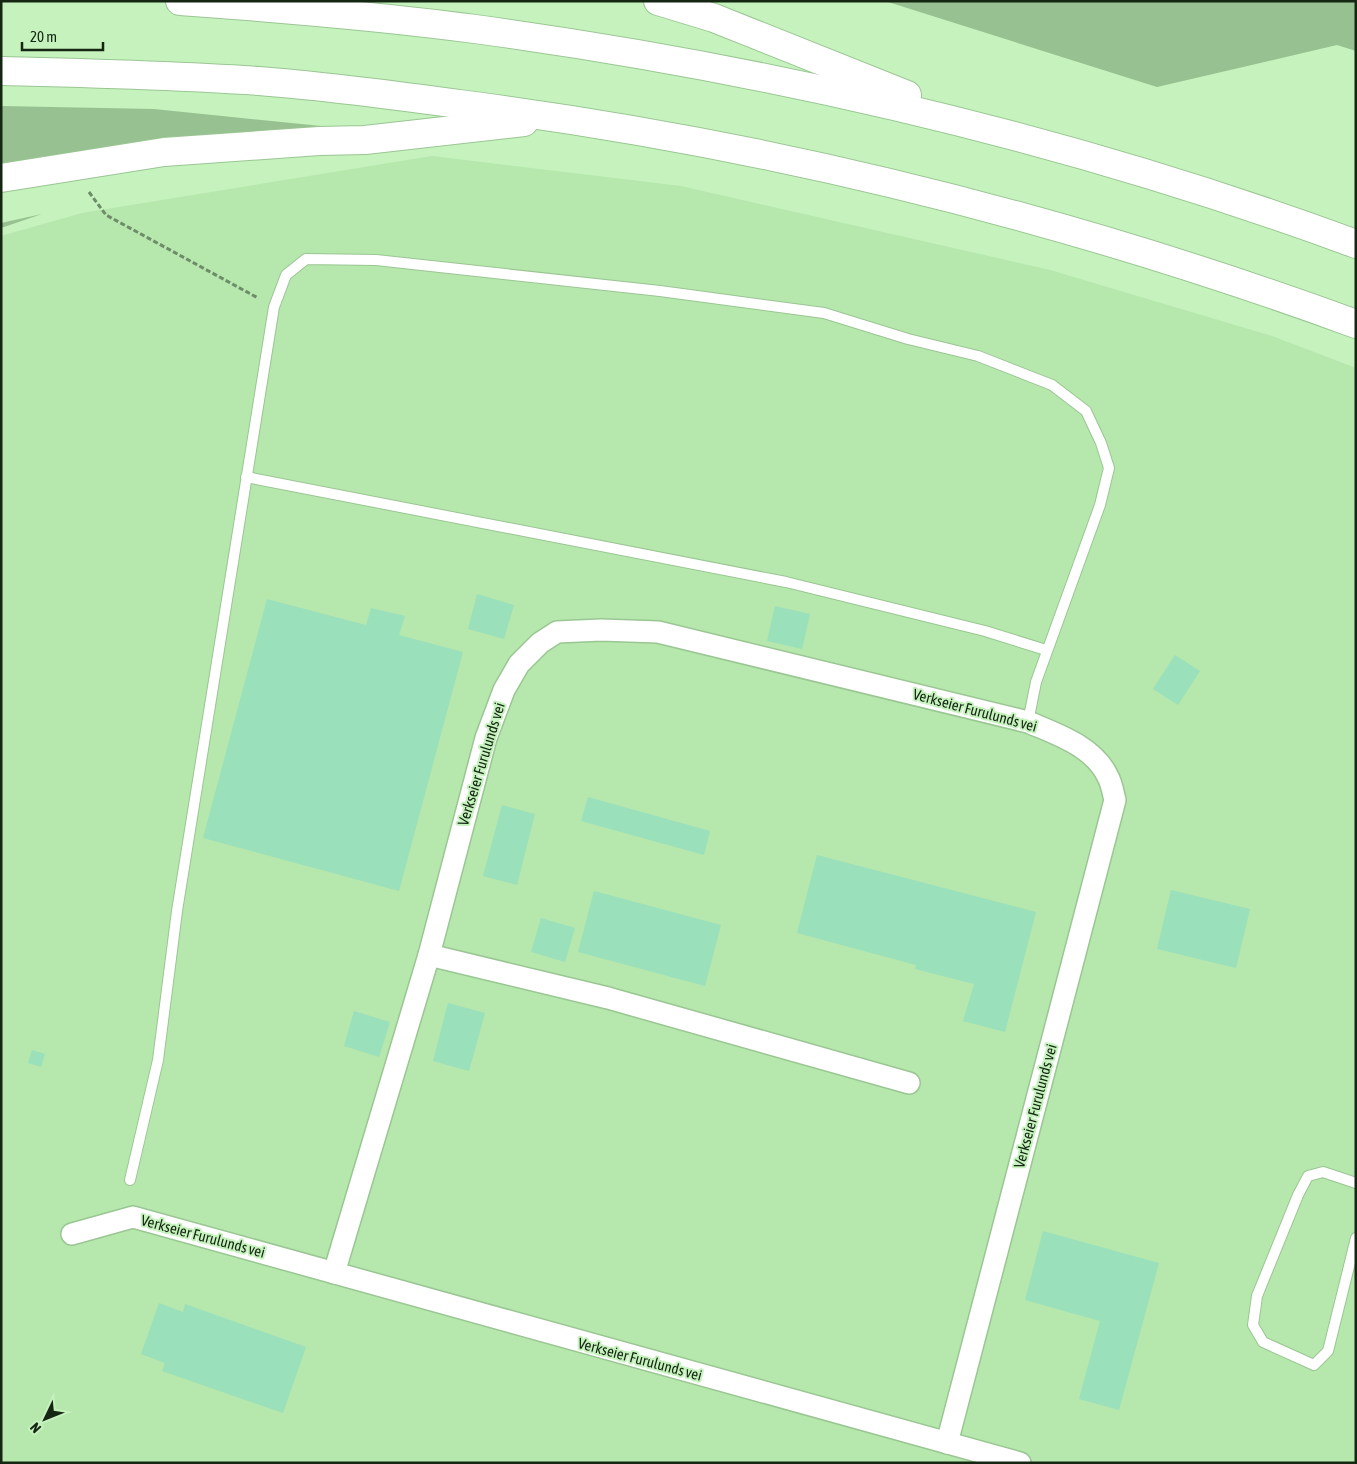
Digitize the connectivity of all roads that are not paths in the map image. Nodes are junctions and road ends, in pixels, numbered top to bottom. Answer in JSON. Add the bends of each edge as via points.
{"nodes":[{"id":1,"x":180,"y":1,"type":"edge"},
{"id":2,"x":658,"y":1,"type":"edge"},
{"id":3,"x":1,"y":71,"type":"edge"},
{"id":4,"x":570,"y":118,"type":"junction"},
{"id":5,"x":990,"y":128,"type":"junction"},
{"id":6,"x":1,"y":178,"type":"edge"},
{"id":7,"x":1356,"y":244,"type":"edge"},
{"id":8,"x":1356,"y":324,"type":"edge"},
{"id":9,"x":246,"y":477,"type":"junction"},
{"id":10,"x":1046,"y":650,"type":"junction"},
{"id":11,"x":1028,"y":722,"type":"junction"},
{"id":12,"x":428,"y":955,"type":"junction"},
{"id":13,"x":910,"y":1083,"type":"dead end"},
{"id":14,"x":130,"y":1180,"type":"dead end"},
{"id":15,"x":1356,"y":1183,"type":"edge"},
{"id":16,"x":72,"y":1234,"type":"dead end"},
{"id":17,"x":1356,"y":1238,"type":"edge"},
{"id":18,"x":334,"y":1273,"type":"junction"},
{"id":19,"x":947,"y":1443,"type":"junction"},
{"id":20,"x":1020,"y":1463,"type":"edge"}],
"edges":[{"from":1,"to":5,"type":"highway","via":[[376,18],[606,48],[856,96]]},
{"from":2,"to":5,"type":"highway","via":[[714,18]]},
{"from":3,"to":4,"type":"highway","via":[[261,81]]},
{"from":4,"to":6,"type":"highway","via":[[374,139],[164,152]]},
{"from":4,"to":8,"type":"highway","via":[[781,157],[997,209],[1137,250]]},
{"from":5,"to":7,"type":"highway","via":[[1153,174]]},
{"from":9,"to":10,"type":"lane","via":[[786,582],[985,631]]},
{"from":9,"to":10,"type":"lane","via":[[274,307],[286,275],[306,259],[376,260],[824,313],[978,356],[1052,385],[1086,411],[1102,443],[1108,468],[1100,505]]},
{"from":9,"to":14,"type":"lane","via":[[177,911],[158,1060]]},
{"from":10,"to":11,"type":"lane"},
{"from":11,"to":12,"type":"street","name":"Verkseier Furulunds vei","via":[[658,632],[557,632],[540,643],[519,664],[504,690],[486,738]]},
{"from":11,"to":19,"type":"street","name":"Verkseier Furulunds vei","via":[[1069,739],[1092,756],[1108,776],[1115,800]]},
{"from":12,"to":13,"type":"street","via":[[608,998]]},
{"from":12,"to":18,"type":"street","name":"Verkseier Furulunds vei"},
{"from":15,"to":17,"type":"lane","via":[[1323,1172],[1308,1176],[1257,1296],[1254,1325],[1263,1342],[1314,1365],[1328,1350]]},
{"from":16,"to":18,"type":"street","name":"Verkseier Furulunds vei","via":[[133,1217]]},
{"from":18,"to":19,"type":"street","name":"Verkseier Furulunds vei"},
{"from":19,"to":20,"type":"street","name":"Verkseier Furulunds vei"}]}
